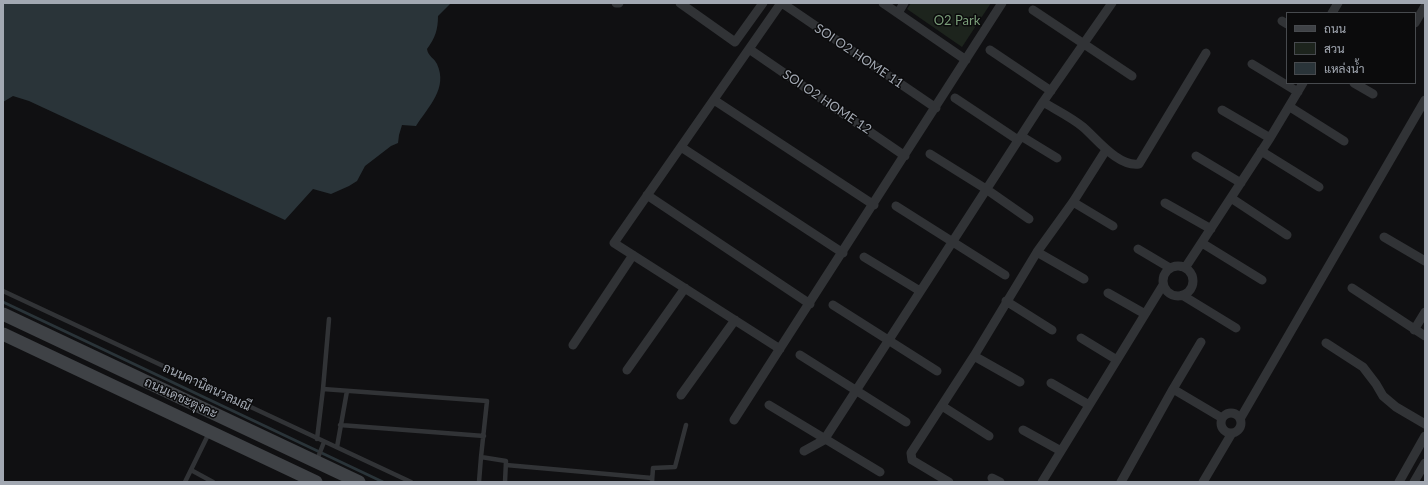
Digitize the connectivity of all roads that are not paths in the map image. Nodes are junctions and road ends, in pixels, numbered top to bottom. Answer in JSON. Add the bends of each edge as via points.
{"nodes":[{"id":1,"x":680,"y":3,"type":"edge"},
{"id":2,"x":763,"y":3,"type":"edge"},
{"id":3,"x":782,"y":3,"type":"edge"},
{"id":4,"x":883,"y":3,"type":"edge"},
{"id":5,"x":904,"y":3,"type":"edge"},
{"id":6,"x":1002,"y":3,"type":"edge"},
{"id":7,"x":1112,"y":3,"type":"edge"},
{"id":8,"x":1338,"y":3,"type":"edge"},
{"id":9,"x":1425,"y":6,"type":"edge"},
{"id":10,"x":1033,"y":10,"type":"dead end"},
{"id":11,"x":1333,"y":12,"type":"edge"},
{"id":12,"x":898,"y":13,"type":"junction"},
{"id":13,"x":1416,"y":21,"type":"edge"},
{"id":14,"x":1083,"y":44,"type":"junction"},
{"id":15,"x":749,"y":49,"type":"junction"},
{"id":16,"x":990,"y":50,"type":"dead end"},
{"id":17,"x":1206,"y":53,"type":"dead end"},
{"id":18,"x":966,"y":60,"type":"junction"},
{"id":19,"x":1252,"y":64,"type":"dead end"},
{"id":20,"x":1132,"y":76,"type":"dead end"},
{"id":21,"x":1302,"y":84,"type":"edge"},
{"id":22,"x":1356,"y":84,"type":"edge"},
{"id":23,"x":1051,"y":90,"type":"junction"},
{"id":24,"x":1298,"y":92,"type":"junction"},
{"id":25,"x":1373,"y":94,"type":"dead end"},
{"id":26,"x":955,"y":98,"type":"dead end"},
{"id":27,"x":714,"y":100,"type":"junction"},
{"id":28,"x":1425,"y":100,"type":"edge"},
{"id":29,"x":1043,"y":102,"type":"junction"},
{"id":30,"x":1290,"y":107,"type":"junction"},
{"id":31,"x":936,"y":108,"type":"junction"},
{"id":32,"x":1222,"y":110,"type":"dead end"},
{"id":33,"x":1019,"y":138,"type":"junction"},
{"id":34,"x":1270,"y":138,"type":"junction"},
{"id":35,"x":1344,"y":142,"type":"dead end"},
{"id":36,"x":681,"y":147,"type":"junction"},
{"id":37,"x":1106,"y":150,"type":"junction"},
{"id":38,"x":1261,"y":152,"type":"junction"},
{"id":39,"x":930,"y":154,"type":"dead end"},
{"id":40,"x":905,"y":156,"type":"junction"},
{"id":41,"x":1196,"y":156,"type":"dead end"},
{"id":42,"x":1057,"y":158,"type":"dead end"},
{"id":43,"x":1241,"y":183,"type":"junction"},
{"id":44,"x":1319,"y":187,"type":"dead end"},
{"id":45,"x":986,"y":188,"type":"junction"},
{"id":46,"x":648,"y":195,"type":"junction"},
{"id":47,"x":1231,"y":198,"type":"junction"},
{"id":48,"x":1073,"y":202,"type":"junction"},
{"id":49,"x":1165,"y":204,"type":"dead end"},
{"id":50,"x":874,"y":205,"type":"junction"},
{"id":51,"x":896,"y":206,"type":"dead end"},
{"id":52,"x":1029,"y":218,"type":"dead end"},
{"id":53,"x":1113,"y":226,"type":"dead end"},
{"id":54,"x":1211,"y":229,"type":"junction"},
{"id":55,"x":1287,"y":235,"type":"dead end"},
{"id":56,"x":1384,"y":237,"type":"dead end"},
{"id":57,"x":953,"y":240,"type":"junction"},
{"id":58,"x":1202,"y":243,"type":"junction"},
{"id":59,"x":1138,"y":249,"type":"dead end"},
{"id":60,"x":1037,"y":252,"type":"junction"},
{"id":61,"x":843,"y":253,"type":"junction"},
{"id":62,"x":634,"y":255,"type":"junction"},
{"id":63,"x":864,"y":257,"type":"dead end"},
{"id":64,"x":1425,"y":261,"type":"edge"},
{"id":65,"x":1170,"y":268,"type":"junction"},
{"id":66,"x":1185,"y":268,"type":"junction"},
{"id":67,"x":1005,"y":275,"type":"dead end"},
{"id":68,"x":1084,"y":279,"type":"dead end"},
{"id":69,"x":1262,"y":280,"type":"dead end"},
{"id":70,"x":1163,"y":285,"type":"junction"},
{"id":71,"x":685,"y":288,"type":"junction"},
{"id":72,"x":1352,"y":288,"type":"dead end"},
{"id":73,"x":3,"y":291,"type":"edge"},
{"id":74,"x":920,"y":291,"type":"junction"},
{"id":75,"x":1108,"y":293,"type":"dead end"},
{"id":76,"x":1182,"y":295,"type":"junction"},
{"id":77,"x":1006,"y":301,"type":"junction"},
{"id":78,"x":810,"y":304,"type":"junction"},
{"id":79,"x":833,"y":305,"type":"dead end"},
{"id":80,"x":1425,"y":312,"type":"edge"},
{"id":81,"x":3,"y":314,"type":"edge"},
{"id":82,"x":1145,"y":314,"type":"junction"},
{"id":83,"x":330,"y":319,"type":"dead end"},
{"id":84,"x":734,"y":320,"type":"junction"},
{"id":85,"x":1236,"y":328,"type":"dead end"},
{"id":86,"x":1052,"y":330,"type":"dead end"},
{"id":87,"x":1414,"y":330,"type":"junction"},
{"id":88,"x":3,"y":334,"type":"edge"},
{"id":89,"x":1425,"y":336,"type":"edge"},
{"id":90,"x":1081,"y":338,"type":"dead end"},
{"id":91,"x":889,"y":339,"type":"junction"},
{"id":92,"x":1201,"y":342,"type":"dead end"},
{"id":93,"x":1326,"y":343,"type":"dead end"},
{"id":94,"x":573,"y":345,"type":"dead end"},
{"id":95,"x":780,"y":349,"type":"junction"},
{"id":96,"x":800,"y":355,"type":"dead end"},
{"id":97,"x":974,"y":356,"type":"junction"},
{"id":98,"x":1117,"y":360,"type":"junction"},
{"id":99,"x":627,"y":370,"type":"dead end"},
{"id":100,"x":937,"y":371,"type":"dead end"},
{"id":101,"x":1020,"y":382,"type":"dead end"},
{"id":102,"x":1051,"y":383,"type":"dead end"},
{"id":103,"x":1173,"y":388,"type":"junction"},
{"id":104,"x":323,"y":389,"type":"junction"},
{"id":105,"x":857,"y":389,"type":"junction"},
{"id":106,"x":346,"y":391,"type":"junction"},
{"id":107,"x":681,"y":395,"type":"dead end"},
{"id":108,"x":769,"y":405,"type":"dead end"},
{"id":109,"x":1089,"y":405,"type":"junction"},
{"id":110,"x":942,"y":406,"type":"junction"},
{"id":111,"x":218,"y":415,"type":"junction"},
{"id":112,"x":1222,"y":418,"type":"junction"},
{"id":113,"x":1240,"y":419,"type":"junction"},
{"id":114,"x":734,"y":420,"type":"dead end"},
{"id":115,"x":906,"y":422,"type":"dead end"},
{"id":116,"x":1425,"y":424,"type":"edge"},
{"id":117,"x":340,"y":425,"type":"junction"},
{"id":118,"x":686,"y":425,"type":"dead end"},
{"id":119,"x":1023,"y":430,"type":"dead end"},
{"id":120,"x":210,"y":432,"type":"junction"},
{"id":121,"x":1232,"y":433,"type":"junction"},
{"id":122,"x":484,"y":436,"type":"junction"},
{"id":123,"x":989,"y":436,"type":"dead end"},
{"id":124,"x":1425,"y":436,"type":"edge"},
{"id":125,"x":318,"y":439,"type":"junction"},
{"id":126,"x":824,"y":440,"type":"junction"},
{"id":127,"x":324,"y":444,"type":"junction"},
{"id":128,"x":336,"y":447,"type":"junction"},
{"id":129,"x":804,"y":451,"type":"dead end"},
{"id":130,"x":1061,"y":451,"type":"junction"},
{"id":131,"x":481,"y":457,"type":"junction"},
{"id":132,"x":317,"y":460,"type":"junction"},
{"id":133,"x":1425,"y":463,"type":"edge"},
{"id":134,"x":506,"y":465,"type":"junction"},
{"id":135,"x":190,"y":470,"type":"junction"},
{"id":136,"x":880,"y":472,"type":"dead end"},
{"id":137,"x":652,"y":480,"type":"edge"},
{"id":138,"x":185,"y":482,"type":"edge"},
{"id":139,"x":214,"y":482,"type":"edge"},
{"id":140,"x":316,"y":482,"type":"edge"},
{"id":141,"x":359,"y":482,"type":"edge"},
{"id":142,"x":411,"y":482,"type":"edge"},
{"id":143,"x":479,"y":482,"type":"edge"},
{"id":144,"x":505,"y":482,"type":"edge"},
{"id":145,"x":949,"y":482,"type":"edge"},
{"id":146,"x":1042,"y":482,"type":"edge"},
{"id":147,"x":1121,"y":482,"type":"edge"},
{"id":148,"x":1203,"y":482,"type":"edge"},
{"id":149,"x":1399,"y":482,"type":"edge"},
{"id":150,"x":1414,"y":482,"type":"edge"}],
"edges":[{"from":1,"to":2,"type":"street","via":[[735,42]]},
{"from":3,"to":15,"type":"street"},
{"from":3,"to":31,"type":"street","name":"SOI O2 HOME 11"},
{"from":4,"to":12,"type":"street"},
{"from":5,"to":12,"type":"street"},
{"from":6,"to":18,"type":"street"},
{"from":7,"to":14,"type":"street"},
{"from":8,"to":11,"type":"street"},
{"from":9,"to":13,"type":"street"},
{"from":10,"to":14,"type":"street"},
{"from":12,"to":18,"type":"street"},
{"from":14,"to":20,"type":"street"},
{"from":14,"to":23,"type":"street"},
{"from":15,"to":27,"type":"street"},
{"from":15,"to":40,"type":"street","name":"SOI O2 HOME 12"},
{"from":16,"to":23,"type":"street"},
{"from":17,"to":37,"type":"street","via":[[1139,164],[1130,164]]},
{"from":18,"to":31,"type":"street"},
{"from":19,"to":24,"type":"street"},
{"from":21,"to":24,"type":"street"},
{"from":22,"to":25,"type":"street"},
{"from":23,"to":29,"type":"street"},
{"from":24,"to":30,"type":"street"},
{"from":26,"to":33,"type":"street"},
{"from":27,"to":36,"type":"street"},
{"from":27,"to":50,"type":"street"},
{"from":28,"to":113,"type":"street"},
{"from":29,"to":33,"type":"street"},
{"from":29,"to":37,"type":"street","via":[[1082,126]]},
{"from":30,"to":34,"type":"street"},
{"from":30,"to":35,"type":"street"},
{"from":31,"to":40,"type":"street"},
{"from":32,"to":34,"type":"street"},
{"from":33,"to":42,"type":"street"},
{"from":33,"to":45,"type":"street"},
{"from":34,"to":38,"type":"street"},
{"from":36,"to":46,"type":"street"},
{"from":36,"to":61,"type":"street"},
{"from":37,"to":48,"type":"street"},
{"from":38,"to":43,"type":"street"},
{"from":38,"to":44,"type":"street"},
{"from":39,"to":45,"type":"street"},
{"from":40,"to":50,"type":"street"},
{"from":41,"to":43,"type":"street"},
{"from":43,"to":47,"type":"street"},
{"from":45,"to":52,"type":"street"},
{"from":45,"to":57,"type":"street"},
{"from":46,"to":62,"type":"street","via":[[614,243]]},
{"from":46,"to":78,"type":"street"},
{"from":47,"to":54,"type":"street"},
{"from":47,"to":55,"type":"street"},
{"from":48,"to":53,"type":"street"},
{"from":48,"to":60,"type":"street"},
{"from":49,"to":54,"type":"street"},
{"from":50,"to":61,"type":"street"},
{"from":51,"to":57,"type":"street"},
{"from":54,"to":58,"type":"street"},
{"from":56,"to":64,"type":"street"},
{"from":57,"to":67,"type":"street"},
{"from":57,"to":74,"type":"street"},
{"from":58,"to":66,"type":"street"},
{"from":58,"to":69,"type":"street"},
{"from":59,"to":65,"type":"street"},
{"from":60,"to":68,"type":"street"},
{"from":60,"to":77,"type":"street"},
{"from":61,"to":78,"type":"street"},
{"from":62,"to":71,"type":"street"},
{"from":62,"to":94,"type":"street"},
{"from":63,"to":74,"type":"street"},
{"from":65,"to":66,"type":"street"},
{"from":65,"to":70,"type":"street","via":[[1164,275]]},
{"from":66,"to":76,"type":"street","via":[[1192,280],[1190,289]]},
{"from":70,"to":76,"type":"street","via":[[1173,295]]},
{"from":70,"to":82,"type":"street"},
{"from":71,"to":84,"type":"street"},
{"from":71,"to":99,"type":"street"},
{"from":72,"to":87,"type":"street"},
{"from":73,"to":125,"type":"lane","name":"ถนนคานิตนวลมณี"},
{"from":74,"to":91,"type":"street"},
{"from":75,"to":82,"type":"street"},
{"from":76,"to":85,"type":"street"},
{"from":77,"to":86,"type":"street"},
{"from":77,"to":97,"type":"street"},
{"from":78,"to":95,"type":"street"},
{"from":79,"to":91,"type":"street"},
{"from":80,"to":87,"type":"street"},
{"from":81,"to":111,"type":"street","name":"ถนนเดชะตุงคะ"},
{"from":82,"to":98,"type":"street"},
{"from":83,"to":104,"type":"lane"},
{"from":84,"to":95,"type":"street"},
{"from":84,"to":107,"type":"street"},
{"from":87,"to":89,"type":"street"},
{"from":88,"to":120,"type":"street","name":"ถนนเดชะตุงคะ"},
{"from":90,"to":98,"type":"street"},
{"from":91,"to":100,"type":"street"},
{"from":91,"to":105,"type":"street"},
{"from":92,"to":103,"type":"street"},
{"from":93,"to":116,"type":"street","via":[[1363,367],[1383,396],[1396,407]]},
{"from":95,"to":114,"type":"street"},
{"from":96,"to":105,"type":"street"},
{"from":97,"to":101,"type":"street"},
{"from":97,"to":110,"type":"street"},
{"from":98,"to":109,"type":"street"},
{"from":102,"to":109,"type":"street"},
{"from":103,"to":112,"type":"street"},
{"from":103,"to":147,"type":"street"},
{"from":104,"to":106,"type":"lane"},
{"from":104,"to":125,"type":"lane"},
{"from":105,"to":115,"type":"street"},
{"from":105,"to":126,"type":"street"},
{"from":106,"to":117,"type":"lane"},
{"from":106,"to":122,"type":"lane","via":[[486,401]]},
{"from":108,"to":126,"type":"street"},
{"from":109,"to":130,"type":"street"},
{"from":110,"to":123,"type":"street"},
{"from":110,"to":145,"type":"street","via":[[911,453],[911,457]]},
{"from":111,"to":120,"type":"street"},
{"from":111,"to":132,"type":"street","name":"ถนนเดชะตุงคะ"},
{"from":112,"to":113,"type":"street","via":[[1231,412]]},
{"from":112,"to":121,"type":"street","via":[[1221,427]]},
{"from":113,"to":121,"type":"street","via":[[1240,428]]},
{"from":117,"to":122,"type":"lane"},
{"from":117,"to":128,"type":"lane"},
{"from":118,"to":137,"type":"lane","via":[[675,467],[653,468]]},
{"from":119,"to":130,"type":"street"},
{"from":120,"to":135,"type":"lane"},
{"from":120,"to":140,"type":"street","name":"ถนนเดชะตุงคะ"},
{"from":121,"to":148,"type":"street"},
{"from":122,"to":131,"type":"lane"},
{"from":124,"to":149,"type":"street"},
{"from":125,"to":127,"type":"lane","name":"ถนนคานิตนวลมณี"},
{"from":126,"to":129,"type":"street"},
{"from":126,"to":136,"type":"street"},
{"from":127,"to":128,"type":"lane","name":"ถนนคานิตนวลมณี"},
{"from":127,"to":132,"type":"lane"},
{"from":128,"to":142,"type":"lane","name":"ถนนคานิตนวลมณี"},
{"from":130,"to":146,"type":"street"},
{"from":131,"to":134,"type":"lane","via":[[506,461]]},
{"from":131,"to":143,"type":"lane"},
{"from":132,"to":141,"type":"street","name":"ถนนเดชะตุงคะ"},
{"from":133,"to":150,"type":"street"},
{"from":134,"to":137,"type":"lane"},
{"from":134,"to":144,"type":"lane"},
{"from":135,"to":138,"type":"lane"},
{"from":135,"to":139,"type":"lane"}]}
